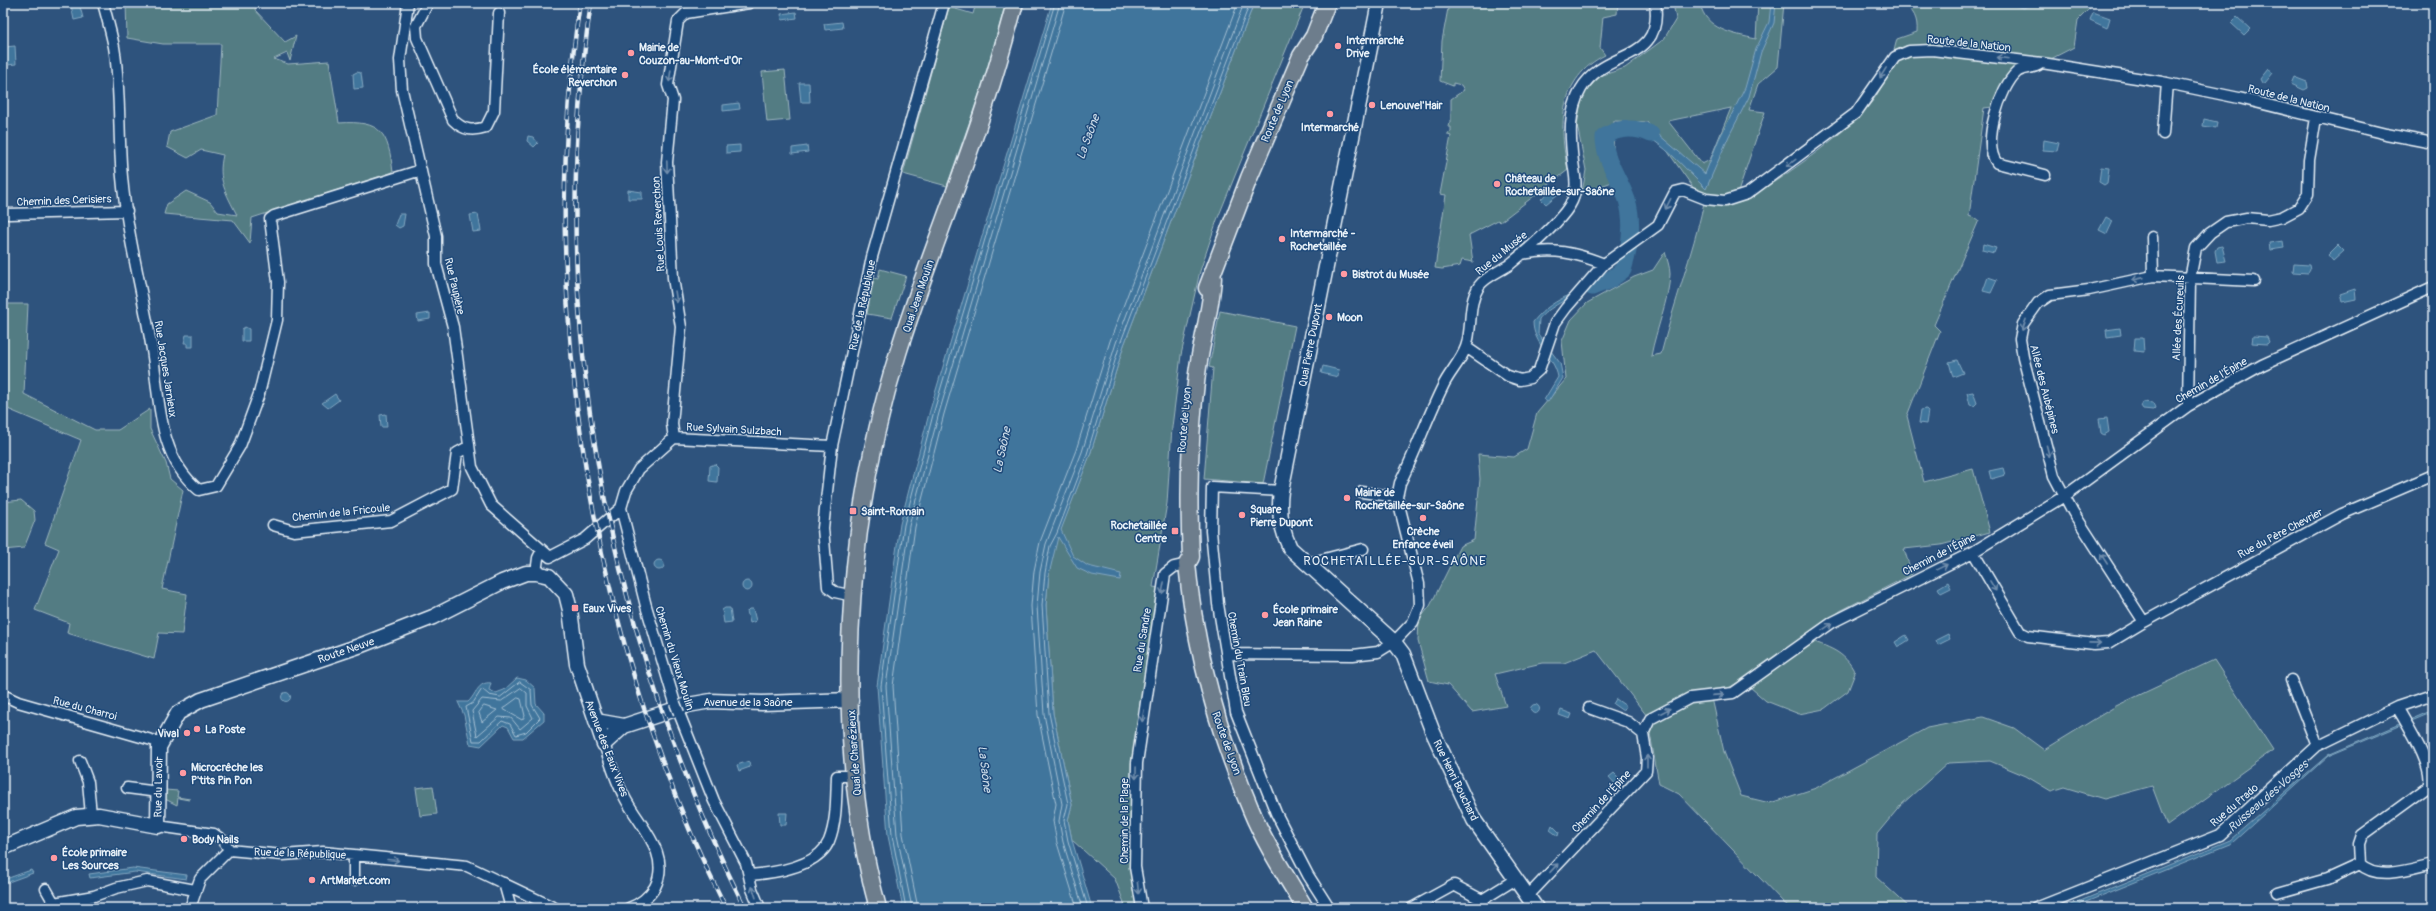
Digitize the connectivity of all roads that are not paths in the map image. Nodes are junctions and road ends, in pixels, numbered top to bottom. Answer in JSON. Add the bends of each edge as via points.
{"nodes":[{"id":1,"x":103,"y":3,"type":"edge"},
{"id":2,"x":408,"y":3,"type":"edge"},
{"id":3,"x":428,"y":3,"type":"edge"},
{"id":4,"x":749,"y":3,"type":"edge"},
{"id":5,"x":944,"y":3,"type":"edge"},
{"id":6,"x":1015,"y":3,"type":"edge"},
{"id":7,"x":1316,"y":3,"type":"edge"},
{"id":8,"x":1327,"y":3,"type":"edge"},
{"id":9,"x":1379,"y":3,"type":"edge"},
{"id":10,"x":1655,"y":3,"type":"edge"},
{"id":11,"x":686,"y":8,"type":"edge"},
{"id":12,"x":499,"y":14,"type":"dead end"},
{"id":13,"x":1301,"y":56,"type":"junction"},
{"id":14,"x":2042,"y":63,"type":"junction"},
{"id":15,"x":2167,"y":83,"type":"junction"},
{"id":16,"x":2316,"y":118,"type":"junction"},
{"id":17,"x":2163,"y":134,"type":"dead end"},
{"id":18,"x":2433,"y":143,"type":"edge"},
{"id":19,"x":421,"y":170,"type":"junction"},
{"id":20,"x":2045,"y":176,"type":"dead end"},
{"id":21,"x":126,"y":211,"type":"junction"},
{"id":22,"x":3,"y":212,"type":"edge"},
{"id":23,"x":2152,"y":236,"type":"dead end"},
{"id":24,"x":1519,"y":255,"type":"junction"},
{"id":25,"x":1604,"y":264,"type":"junction"},
{"id":26,"x":2153,"y":276,"type":"junction"},
{"id":27,"x":2190,"y":279,"type":"junction"},
{"id":28,"x":2254,"y":281,"type":"dead end"},
{"id":29,"x":2433,"y":287,"type":"edge"},
{"id":30,"x":1466,"y":347,"type":"junction"},
{"id":31,"x":2188,"y":406,"type":"junction"},
{"id":32,"x":674,"y":438,"type":"junction"},
{"id":33,"x":832,"y":446,"type":"junction"},
{"id":34,"x":468,"y":447,"type":"junction"},
{"id":35,"x":2433,"y":475,"type":"edge"},
{"id":36,"x":1281,"y":491,"type":"junction"},
{"id":37,"x":1362,"y":492,"type":"dead end"},
{"id":38,"x":2066,"y":495,"type":"junction"},
{"id":39,"x":1397,"y":497,"type":"junction"},
{"id":40,"x":621,"y":508,"type":"junction"},
{"id":41,"x":273,"y":525,"type":"dead end"},
{"id":42,"x":1363,"y":549,"type":"dead end"},
{"id":43,"x":542,"y":550,"type":"junction"},
{"id":44,"x":1973,"y":552,"type":"junction"},
{"id":45,"x":550,"y":557,"type":"junction"},
{"id":46,"x":1187,"y":564,"type":"junction"},
{"id":47,"x":1305,"y":564,"type":"junction"},
{"id":48,"x":543,"y":575,"type":"junction"},
{"id":49,"x":853,"y":596,"type":"junction"},
{"id":50,"x":2144,"y":622,"type":"junction"},
{"id":51,"x":1394,"y":642,"type":"junction"},
{"id":52,"x":1227,"y":654,"type":"junction"},
{"id":53,"x":2291,"y":680,"type":"dead end"},
{"id":54,"x":3,"y":695,"type":"edge"},
{"id":55,"x":2433,"y":695,"type":"edge"},
{"id":56,"x":851,"y":700,"type":"junction"},
{"id":57,"x":2397,"y":707,"type":"junction"},
{"id":58,"x":1588,"y":708,"type":"dead end"},
{"id":59,"x":596,"y":721,"type":"junction"},
{"id":60,"x":624,"y":726,"type":"junction"},
{"id":61,"x":1140,"y":734,"type":"joint"},
{"id":62,"x":1643,"y":734,"type":"junction"},
{"id":63,"x":604,"y":744,"type":"junction"},
{"id":64,"x":160,"y":745,"type":"junction"},
{"id":65,"x":2317,"y":746,"type":"junction"},
{"id":66,"x":80,"y":761,"type":"dead end"},
{"id":67,"x":2431,"y":765,"type":"edge"},
{"id":68,"x":854,"y":776,"type":"junction"},
{"id":69,"x":127,"y":788,"type":"dead end"},
{"id":70,"x":158,"y":792,"type":"junction"},
{"id":71,"x":91,"y":816,"type":"junction"},
{"id":72,"x":158,"y":826,"type":"junction"},
{"id":73,"x":3,"y":848,"type":"edge"},
{"id":74,"x":229,"y":850,"type":"junction"},
{"id":75,"x":354,"y":855,"type":"junction"},
{"id":76,"x":2360,"y":864,"type":"junction"},
{"id":77,"x":2433,"y":864,"type":"edge"},
{"id":78,"x":750,"y":875,"type":"junction"},
{"id":79,"x":1516,"y":879,"type":"junction"},
{"id":80,"x":354,"y":880,"type":"dead end"},
{"id":81,"x":504,"y":883,"type":"junction"},
{"id":82,"x":46,"y":889,"type":"dead end"},
{"id":83,"x":195,"y":890,"type":"junction"},
{"id":84,"x":2277,"y":893,"type":"dead end"},
{"id":85,"x":1528,"y":896,"type":"junction"},
{"id":86,"x":190,"y":908,"type":"edge"},
{"id":87,"x":511,"y":908,"type":"edge"},
{"id":88,"x":555,"y":908,"type":"edge"},
{"id":89,"x":630,"y":908,"type":"edge"},
{"id":90,"x":760,"y":908,"type":"edge"},
{"id":91,"x":878,"y":908,"type":"edge"},
{"id":92,"x":1142,"y":908,"type":"edge"},
{"id":93,"x":1305,"y":908,"type":"edge"},
{"id":94,"x":1329,"y":908,"type":"edge"},
{"id":95,"x":1412,"y":908,"type":"edge"},
{"id":96,"x":1536,"y":908,"type":"edge"},
{"id":97,"x":2036,"y":908,"type":"edge"}],
"edges":[{"from":1,"to":21,"type":"street","name":"Rue Jacques Jarnieux","via":[[114,48]]},
{"from":2,"to":19,"type":"street","name":"Rue Paupière","via":[[400,60],[402,82]]},
{"from":3,"to":12,"type":"street","via":[[416,26],[417,38],[453,120],[468,130],[486,127],[494,111]]},
{"from":4,"to":11,"type":"street"},
{"from":5,"to":33,"type":"street","name":"Rue de la République","via":[[872,257]]},
{"from":6,"to":49,"type":"main road","name":"Quai Jean Moulin","via":[[986,102],[897,355],[872,458]]},
{"from":7,"to":13,"type":"main road","name":"Route de Lyon","via":[[1304,34]]},
{"from":8,"to":13,"type":"main road","name":"Route de Lyon","via":[[1314,36]]},
{"from":9,"to":36,"type":"main road","name":"Quai Pierre Dupont"},
{"from":10,"to":24,"type":"street","name":"Rue du Musée","via":[[1657,16],[1654,29],[1645,45],[1592,74],[1581,89],[1570,121],[1576,179],[1572,202],[1556,223]]},
{"from":11,"to":32,"type":"street","name":"Rue Louis Reverchon","one_way":true,"via":[[678,21],[668,85],[673,100],[667,162],[673,278],[681,326],[672,424]]},
{"from":13,"to":46,"type":"main road","name":"Route de Lyon","via":[[1228,228],[1213,278],[1212,297],[1195,390],[1189,474],[1191,557]]},
{"from":14,"to":15,"type":"street","name":"Route de la Nation"},
{"from":14,"to":20,"type":"street","via":[[2018,71],[2004,91],[1990,133],[1994,159],[1997,163]]},
{"from":14,"to":25,"type":"street","name":"Route de la Nation","one_way":true,"via":[[1932,50],[1910,51],[1895,56],[1856,113],[1785,168],[1747,194],[1725,202],[1706,199],[1683,190],[1675,192],[1658,225]]},
{"from":15,"to":16,"type":"street","name":"Route de la Nation"},
{"from":15,"to":17,"type":"street"},
{"from":16,"to":18,"type":"street","name":"Route de la Nation"},
{"from":16,"to":27,"type":"street","name":"Allée des Écureuils","via":[[2308,194],[2299,208],[2282,217],[2268,220],[2247,218],[2226,222],[2210,233],[2196,248]]},
{"from":19,"to":21,"type":"street","name":"Rue Jacques Jarnieux","via":[[270,219],[278,282],[277,320],[259,394],[240,446],[216,486],[201,491],[189,482],[176,463],[166,440],[157,403],[153,352]]},
{"from":19,"to":34,"type":"street","name":"Rue Paupière","via":[[436,236],[436,264],[453,327]]},
{"from":21,"to":22,"type":"street","name":"Chemin des Cerisiers","via":[[9,214]]},
{"from":23,"to":26,"type":"street"},
{"from":24,"to":25,"type":"street","via":[[1543,250],[1567,252]]},
{"from":24,"to":30,"type":"street","name":"Rue du Musée","via":[[1480,284],[1473,298]]},
{"from":25,"to":30,"type":"street","name":"Route de la Nation","via":[[1555,323],[1540,370],[1530,378],[1520,380],[1508,376]]},
{"from":26,"to":27,"type":"street","name":"Allée des Aubépines"},
{"from":26,"to":38,"type":"street","name":"Allée des Aubépines","one_way":true,"via":[[2089,290],[2050,295],[2038,303],[2023,324],[2020,339],[2023,357],[2054,476]]},
{"from":27,"to":28,"type":"street","name":"Allée des Aubépines"},
{"from":27,"to":31,"type":"street","name":"Allée des Écureuils"},
{"from":29,"to":31,"type":"street","name":"Chemin de l'Épine","via":[[2262,365]]},
{"from":30,"to":39,"type":"street","name":"Rue du Musée","via":[[1443,386],[1400,483]]},
{"from":31,"to":38,"type":"street","name":"Chemin de l'Épine"},
{"from":32,"to":33,"type":"street","name":"Rue Sylvain Sulzbach"},
{"from":32,"to":40,"type":"street","name":"Rue Sylvain Sulzbach","via":[[638,469],[626,491]]},
{"from":33,"to":49,"type":"street","name":"Rue de la République","via":[[823,528],[828,587],[835,592]]},
{"from":34,"to":41,"type":"street","name":"Chemin de la Fricoule","via":[[457,453],[452,489],[391,521],[294,531]]},
{"from":34,"to":43,"type":"street","name":"Rue Paupière","via":[[472,467],[491,505]]},
{"from":35,"to":50,"type":"street","name":"Rue du Père Chevrier","via":[[2342,514]]},
{"from":36,"to":47,"type":"main road","name":"Quai Pierre Dupont","via":[[1279,507],[1282,532],[1290,548]]},
{"from":36,"to":52,"type":"street","name":"Chemin du Train Bleu","via":[[1212,487],[1213,558]]},
{"from":37,"to":39,"type":"street"},
{"from":38,"to":44,"type":"street","name":"Chemin de l'Épine"},
{"from":50,"to":38,"type":"street","one_way":true,"via":[[2073,512]]},
{"from":39,"to":51,"type":"street","name":"Rue du Musée","via":[[1419,584],[1420,605],[1413,622]]},
{"from":40,"to":45,"type":"street","via":[[585,539]]},
{"from":40,"to":78,"type":"street","name":"Chemin du Vieux Moulin","via":[[646,606],[677,708],[706,784]]},
{"from":42,"to":47,"type":"street"},
{"from":43,"to":45,"type":"street","name":"Rue Paupière"},
{"from":43,"to":48,"type":"street","via":[[538,558]]},
{"from":44,"to":50,"type":"street","name":"Rue du Père Chevrier","one_way":true,"via":[[2020,632],[2028,636],[2094,644],[2109,643]]},
{"from":62,"to":44,"type":"street","name":"Chemin de l'Épine","one_way":true,"via":[[1650,719],[1680,703],[1703,696],[1733,693],[1833,622]]},
{"from":45,"to":48,"type":"street"},
{"from":46,"to":61,"type":"street","name":"Rue du Sandre","one_way":true,"via":[[1174,567],[1165,574]]},
{"from":46,"to":93,"type":"main road","name":"Route de Lyon","via":[[1198,640],[1212,701],[1251,810]]},
{"from":47,"to":51,"type":"main road","name":"Quai Pierre Dupont"},
{"from":48,"to":59,"type":"main road","name":"Avenue des Eaux Vives","via":[[566,594],[577,664]]},
{"from":48,"to":64,"type":"main road","name":"Route Neuve","via":[[526,573],[502,582],[433,617],[367,643],[201,700],[178,713]]},
{"from":49,"to":56,"type":"main road","name":"Quai de Charézieux"},
{"from":51,"to":52,"type":"street","via":[[1378,652],[1353,655]]},
{"from":51,"to":79,"type":"main road","name":"Rue Henri Bouchard","via":[[1403,654],[1432,730],[1474,820]]},
{"from":52,"to":94,"type":"street","name":"Chemin du Train Bleu","via":[[1236,712],[1273,806],[1305,869]]},
{"from":53,"to":65,"type":"street"},
{"from":54,"to":64,"type":"street","name":"Rue du Charroi","via":[[18,702]]},
{"from":55,"to":57,"type":"street","name":"Rue du Prado"},
{"from":56,"to":60,"type":"main road","name":"Avenue de la Saône","via":[[762,703],[711,701],[688,705]]},
{"from":56,"to":68,"type":"main road","name":"Quai de Charézieux"},
{"from":57,"to":65,"type":"street","name":"Rue du Prado"},
{"from":57,"to":67,"type":"street"},
{"from":58,"to":62,"type":"street","via":[[1628,722]]},
{"from":59,"to":60,"type":"main road","name":"Avenue de la Saône"},
{"from":59,"to":63,"type":"main road","name":"Avenue des Eaux Vives"},
{"from":60,"to":63,"type":"main road","name":"Avenue de la Saône"},
{"from":61,"to":92,"type":"street","name":"Chemin de la Plage","one_way":true,"via":[[1136,763],[1136,867]]},
{"from":85,"to":62,"type":"street","name":"Chemin de l'Épine","one_way":true,"via":[[1646,771],[1647,758]]},
{"from":63,"to":89,"type":"street","name":"Avenue des Eaux Vives","via":[[624,796],[660,859],[659,878],[653,890]]},
{"from":64,"to":70,"type":"main road","name":"Rue du Lavoir"},
{"from":65,"to":97,"type":"street","name":"Rue du Prado","via":[[2220,835]]},
{"from":66,"to":71,"type":"street","via":[[88,782]]},
{"from":67,"to":76,"type":"street","via":[[2431,781],[2428,787],[2362,834],[2359,844]]},
{"from":68,"to":78,"type":"street","via":[[837,776],[836,806],[828,842],[813,858],[793,868]]},
{"from":68,"to":91,"type":"main road","name":"Quai de Charézieux","via":[[863,844]]},
{"from":69,"to":70,"type":"street"},
{"from":70,"to":72,"type":"main road","name":"Rue du Lavoir"},
{"from":71,"to":72,"type":"main road"},
{"from":71,"to":73,"type":"main road","via":[[76,818]]},
{"from":72,"to":74,"type":"street","via":[[214,834],[224,841]]},
{"from":74,"to":75,"type":"street","name":"Rue de la République","via":[[283,855],[323,852]]},
{"from":74,"to":83,"type":"street","via":[[200,879]]},
{"from":75,"to":80,"type":"street"},
{"from":75,"to":81,"type":"street","name":"Rue de la République","one_way":true,"via":[[467,866]]},
{"from":76,"to":77,"type":"street","via":[[2366,869],[2378,872],[2393,872]]},
{"from":76,"to":84,"type":"street","via":[[2327,879]]},
{"from":90,"to":78,"type":"street","name":"Chemin du Vieux Moulin","one_way":true,"via":[[752,889]]},
{"from":79,"to":85,"type":"main road","name":"Rue Henri Bouchard"},
{"from":79,"to":95,"type":"street","via":[[1482,900],[1454,885]]},
{"from":81,"to":87,"type":"street"},
{"from":81,"to":88,"type":"street","name":"Rue de la République"},
{"from":82,"to":83,"type":"street","via":[[54,903],[94,896],[147,881]]},
{"from":83,"to":86,"type":"street"},
{"from":85,"to":96,"type":"main road","name":"Rue Henri Bouchard"}]}
